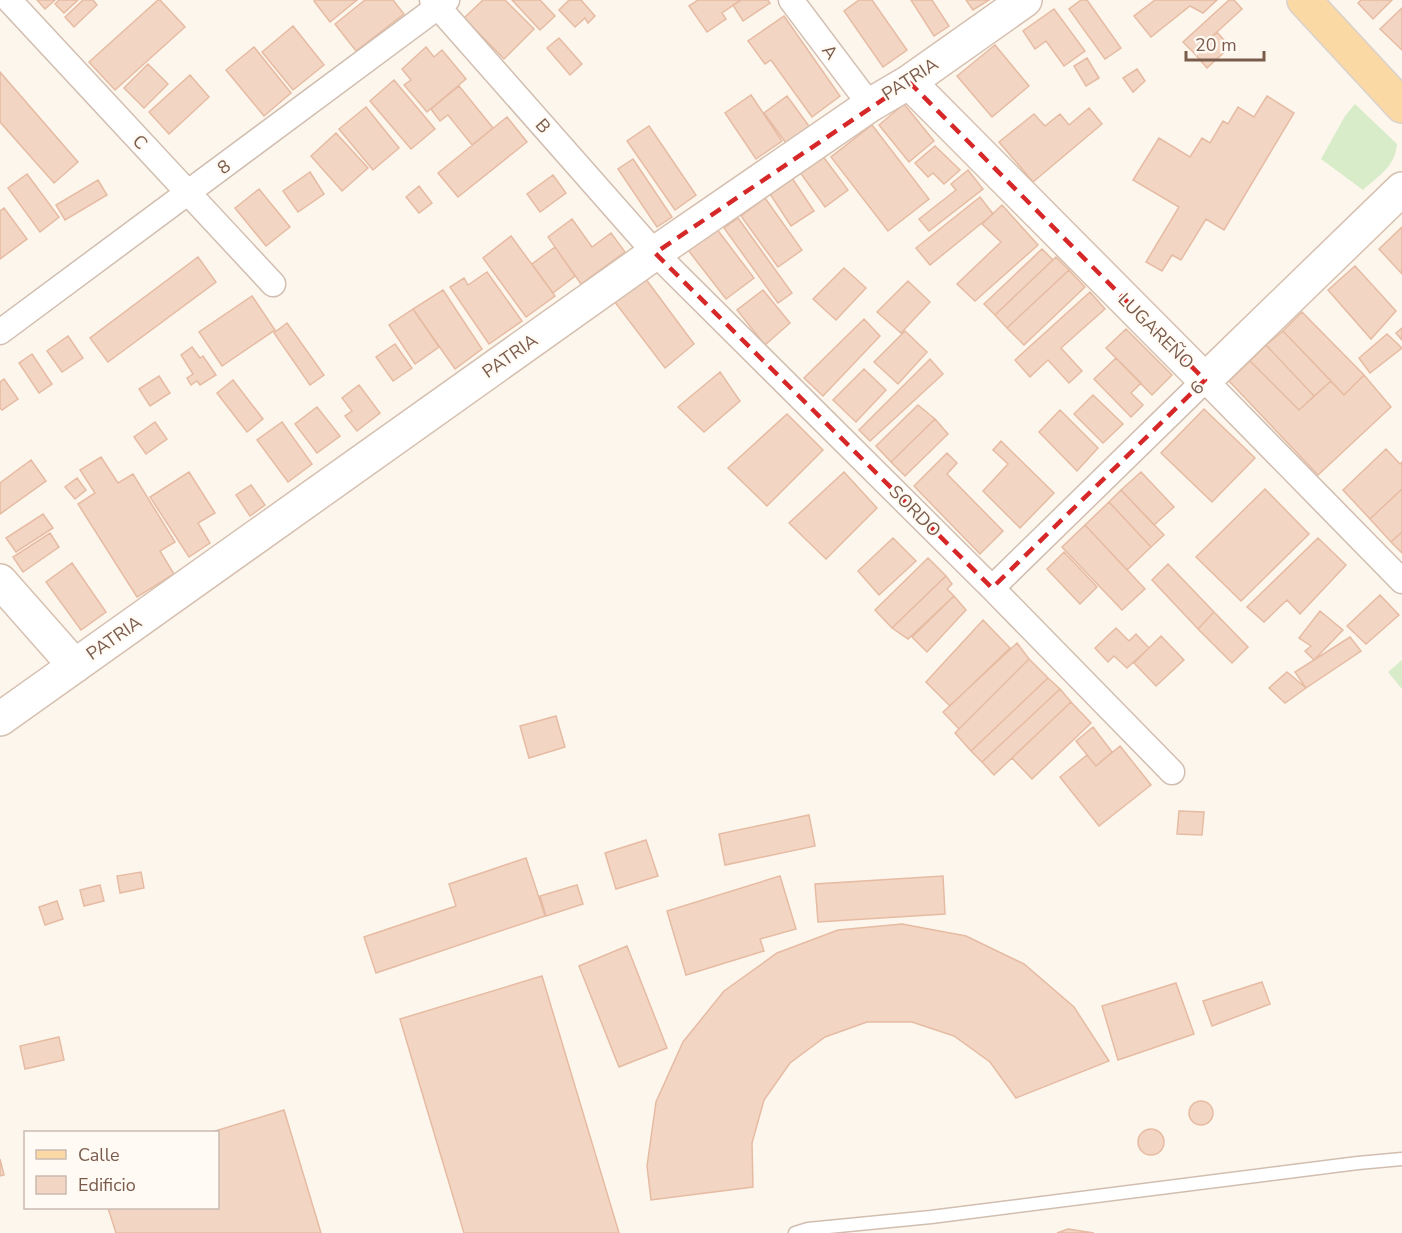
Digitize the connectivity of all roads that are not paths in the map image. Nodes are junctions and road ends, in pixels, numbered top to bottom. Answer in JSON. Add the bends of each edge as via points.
{"nodes":[{"id":1,"x":9,"y":0,"type":"edge"},
{"id":2,"x":791,"y":0,"type":"edge"},
{"id":3,"x":1025,"y":0,"type":"edge"},
{"id":4,"x":1304,"y":0,"type":"edge"},
{"id":5,"x":439,"y":2,"type":"edge"},
{"id":6,"x":909,"y":82,"type":"junction"},
{"id":7,"x":870,"y":105,"type":"junction"},
{"id":8,"x":1402,"y":106,"type":"edge"},
{"id":9,"x":1402,"y":189,"type":"edge"},
{"id":10,"x":188,"y":193,"type":"junction"},
{"id":11,"x":655,"y":253,"type":"junction"},
{"id":12,"x":273,"y":284,"type":"dead end"},
{"id":13,"x":0,"y":332,"type":"edge"},
{"id":14,"x":1205,"y":380,"type":"junction"},
{"id":15,"x":0,"y":581,"type":"edge"},
{"id":16,"x":1402,"y":581,"type":"edge"},
{"id":17,"x":992,"y":588,"type":"junction"},
{"id":18,"x":75,"y":666,"type":"junction"},
{"id":19,"x":0,"y":719,"type":"edge"},
{"id":20,"x":1172,"y":772,"type":"dead end"},
{"id":21,"x":1402,"y":1159,"type":"edge"},
{"id":22,"x":795,"y":1233,"type":"edge"}],
"edges":[{"from":1,"to":10,"type":"street","name":"C"},
{"from":2,"to":7,"type":"street","name":"A"},
{"from":3,"to":6,"type":"street","name":"PATRIA"},
{"from":4,"to":8,"type":"main road"},
{"from":5,"to":10,"type":"street","name":"8"},
{"from":5,"to":11,"type":"street","name":"B"},
{"from":6,"to":7,"type":"street","name":"PATRIA"},
{"from":6,"to":14,"type":"street","name":"LUGAREÑO"},
{"from":7,"to":11,"type":"street","name":"PATRIA"},
{"from":9,"to":14,"type":"street","name":"6"},
{"from":10,"to":12,"type":"street","name":"C"},
{"from":10,"to":13,"type":"street","name":"8"},
{"from":11,"to":17,"type":"street","name":"SORDO"},
{"from":11,"to":18,"type":"street","name":"PATRIA"},
{"from":14,"to":16,"type":"street","name":"LUGAREÑO"},
{"from":14,"to":17,"type":"street","name":"6"},
{"from":15,"to":18,"type":"street"},
{"from":17,"to":20,"type":"street","name":"SORDO"},
{"from":18,"to":19,"type":"street","name":"PATRIA"},
{"from":21,"to":22,"type":"lane"}]}
